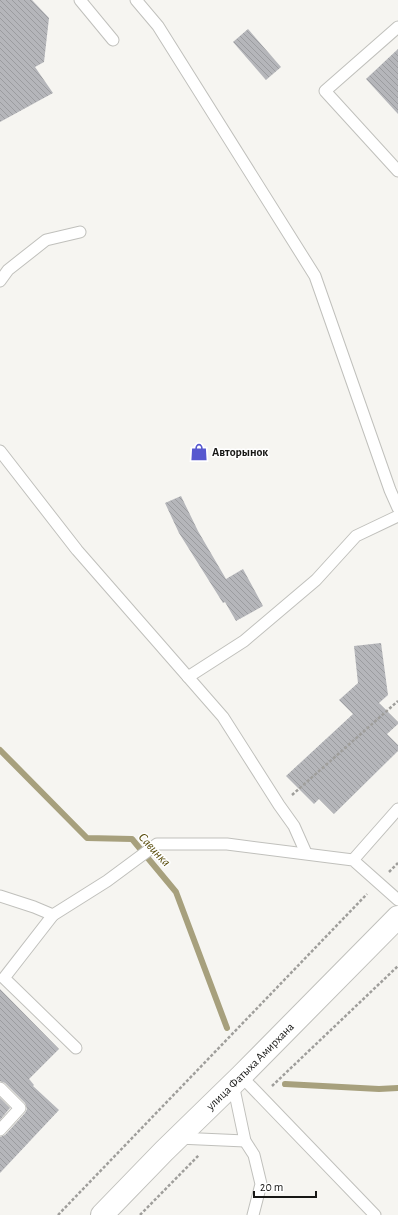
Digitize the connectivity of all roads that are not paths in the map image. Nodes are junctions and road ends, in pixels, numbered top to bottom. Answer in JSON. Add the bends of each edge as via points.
{"nodes":[{"id":1,"x":80,"y":0,"type":"edge"},
{"id":2,"x":136,"y":0,"type":"edge"},
{"id":3,"x":398,"y":27,"type":"edge"},
{"id":4,"x":113,"y":40,"type":"dead end"},
{"id":5,"x":398,"y":171,"type":"edge"},
{"id":6,"x":80,"y":232,"type":"dead end"},
{"id":7,"x":0,"y":281,"type":"edge"},
{"id":8,"x":0,"y":451,"type":"edge"},
{"id":9,"x":394,"y":487,"type":"edge"},
{"id":10,"x":398,"y":508,"type":"edge"},
{"id":11,"x":398,"y":516,"type":"edge"},
{"id":12,"x":188,"y":677,"type":"junction"},
{"id":13,"x":398,"y":809,"type":"edge"},
{"id":14,"x":306,"y":854,"type":"junction"},
{"id":15,"x":353,"y":860,"type":"junction"},
{"id":16,"x":0,"y":896,"type":"edge"},
{"id":17,"x":398,"y":900,"type":"edge"},
{"id":18,"x":53,"y":915,"type":"junction"},
{"id":19,"x":398,"y":917,"type":"edge"},
{"id":20,"x":76,"y":1048,"type":"dead end"},
{"id":21,"x":237,"y":1080,"type":"junction"},
{"id":22,"x":0,"y":1088,"type":"edge"},
{"id":23,"x":0,"y":1130,"type":"edge"},
{"id":24,"x":177,"y":1138,"type":"junction"},
{"id":25,"x":245,"y":1141,"type":"junction"},
{"id":26,"x":102,"y":1215,"type":"edge"},
{"id":27,"x":252,"y":1215,"type":"edge"},
{"id":28,"x":375,"y":1215,"type":"edge"}],
"edges":[{"from":1,"to":4,"type":"lane"},
{"from":2,"to":9,"type":"lane","via":[[158,26],[315,276]]},
{"from":3,"to":5,"type":"lane","via":[[325,91]]},
{"from":6,"to":7,"type":"lane","via":[[46,240],[8,270]]},
{"from":8,"to":12,"type":"lane","via":[[77,550]]},
{"from":9,"to":10,"type":"lane"},
{"from":11,"to":12,"type":"lane","via":[[356,536],[316,580],[244,641]]},
{"from":12,"to":14,"type":"lane","via":[[223,717],[294,826]]},
{"from":13,"to":15,"type":"lane"},
{"from":14,"to":15,"type":"lane"},
{"from":14,"to":18,"type":"lane","via":[[227,844],[157,844],[107,881]]},
{"from":15,"to":17,"type":"lane"},
{"from":16,"to":18,"type":"lane"},
{"from":18,"to":20,"type":"lane","via":[[4,978]]},
{"from":19,"to":21,"type":"main road","name":"улица Фатыха Амирхана"},
{"from":21,"to":24,"type":"main road","name":"улица Фатыха Амирхана"},
{"from":21,"to":25,"type":"lane"},
{"from":21,"to":28,"type":"lane"},
{"from":22,"to":23,"type":"lane","via":[[20,1108]]},
{"from":24,"to":25,"type":"lane"},
{"from":24,"to":26,"type":"main road","name":"улица Фатыха Амирхана"},
{"from":25,"to":27,"type":"lane","via":[[254,1155],[261,1184]]}]}
